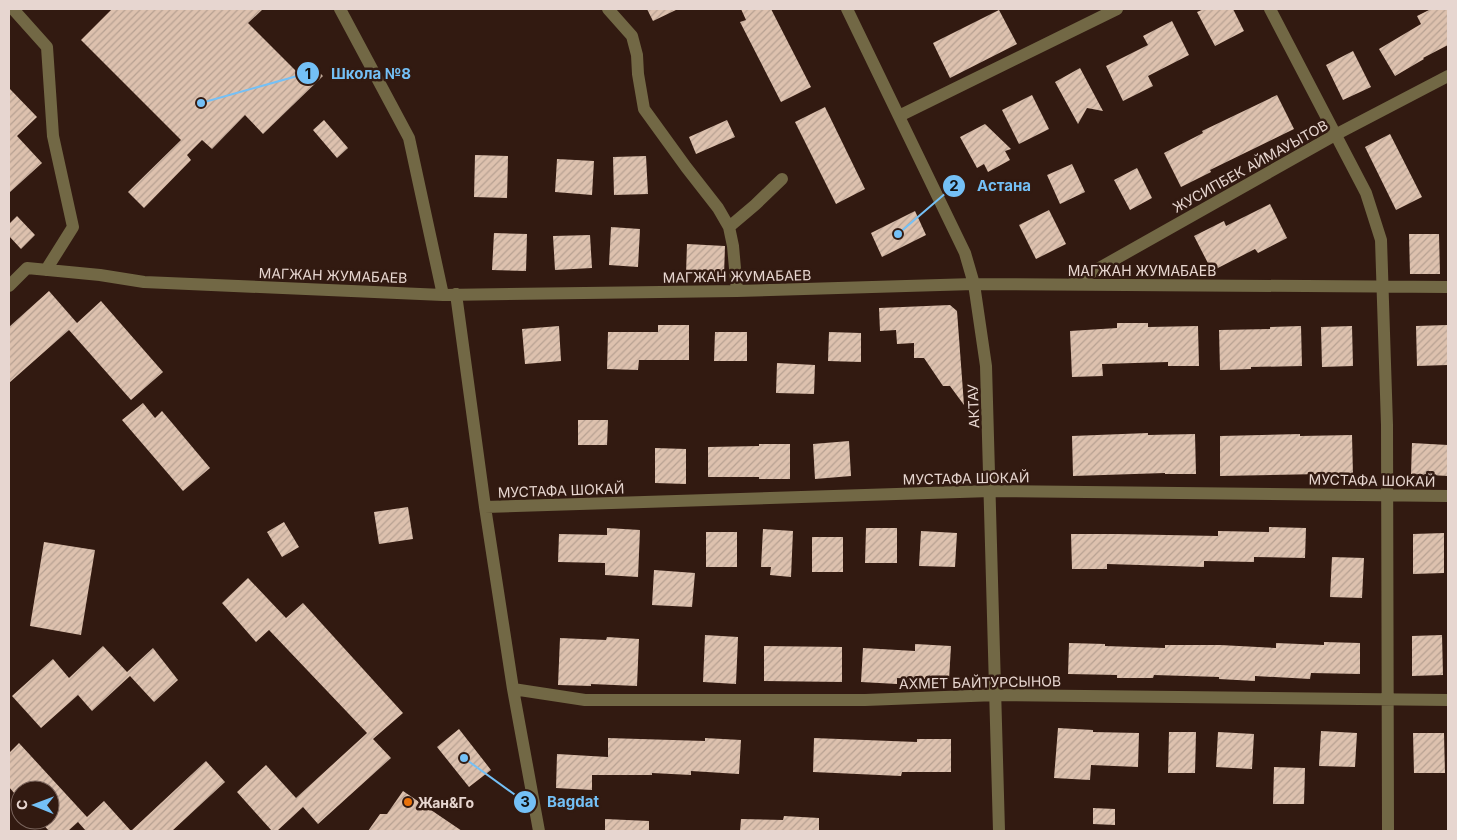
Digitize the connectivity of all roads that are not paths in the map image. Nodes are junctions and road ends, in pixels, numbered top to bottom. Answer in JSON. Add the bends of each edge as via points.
{"nodes":[{"id":1,"x":13,"y":9,"type":"edge"},
{"id":2,"x":340,"y":9,"type":"edge"},
{"id":3,"x":608,"y":9,"type":"edge"},
{"id":4,"x":847,"y":9,"type":"edge"},
{"id":5,"x":1117,"y":9,"type":"edge"},
{"id":6,"x":1270,"y":9,"type":"edge"},
{"id":7,"x":1448,"y":76,"type":"edge"},
{"id":8,"x":899,"y":116,"type":"junction"},
{"id":9,"x":1335,"y":134,"type":"junction"},
{"id":10,"x":782,"y":179,"type":"dead end"},
{"id":11,"x":729,"y":226,"type":"junction"},
{"id":12,"x":46,"y":270,"type":"junction"},
{"id":13,"x":974,"y":284,"type":"junction"},
{"id":14,"x":1068,"y":285,"type":"junction"},
{"id":15,"x":9,"y":286,"type":"edge"},
{"id":16,"x":1383,"y":287,"type":"junction"},
{"id":17,"x":1448,"y":287,"type":"edge"},
{"id":18,"x":737,"y":291,"type":"junction"},
{"id":19,"x":456,"y":294,"type":"junction"},
{"id":20,"x":443,"y":295,"type":"junction"},
{"id":21,"x":991,"y":491,"type":"junction"},
{"id":22,"x":1388,"y":495,"type":"junction"},
{"id":23,"x":1448,"y":496,"type":"edge"},
{"id":24,"x":485,"y":507,"type":"junction"},
{"id":25,"x":513,"y":690,"type":"junction"},
{"id":26,"x":997,"y":695,"type":"junction"},
{"id":27,"x":1388,"y":699,"type":"junction"},
{"id":28,"x":1448,"y":700,"type":"edge"},
{"id":29,"x":539,"y":831,"type":"edge"},
{"id":30,"x":999,"y":831,"type":"edge"},
{"id":31,"x":1388,"y":831,"type":"edge"}],
"edges":[{"from":1,"to":12,"type":"street","via":[[46,47],[53,136],[73,227]]},
{"from":2,"to":20,"type":"street","via":[[409,138]]},
{"from":3,"to":11,"type":"street","via":[[632,36],[644,109]]},
{"from":4,"to":8,"type":"street","name":"АКТАУ"},
{"from":5,"to":8,"type":"street"},
{"from":6,"to":9,"type":"street"},
{"from":7,"to":9,"type":"street","name":"ЖУСИПБЕК АЙМАУЫТОВ"},
{"from":8,"to":13,"type":"street","name":"АКТАУ","via":[[965,254]]},
{"from":9,"to":14,"type":"street","name":"ЖУСИПБЕК АЙМАУЫТОВ"},
{"from":9,"to":16,"type":"street","via":[[1366,193],[1381,240]]},
{"from":10,"to":11,"type":"street"},
{"from":11,"to":18,"type":"street"},
{"from":12,"to":15,"type":"street","name":"МАГЖАН ЖУМАБАЕВ","via":[[27,268]]},
{"from":12,"to":20,"type":"street","name":"МАГЖАН ЖУМАБАЕВ","via":[[144,282]]},
{"from":13,"to":14,"type":"street","name":"МАГЖАН ЖУМАБАЕВ"},
{"from":13,"to":18,"type":"street","name":"МАГЖАН ЖУМАБАЕВ"},
{"from":13,"to":21,"type":"street","name":"АКТАУ","via":[[986,366]]},
{"from":14,"to":16,"type":"street","name":"МАГЖАН ЖУМАБАЕВ"},
{"from":16,"to":17,"type":"street","name":"МАГЖАН ЖУМАБАЕВ"},
{"from":16,"to":22,"type":"street"},
{"from":18,"to":19,"type":"street","name":"МАГЖАН ЖУМАБАЕВ"},
{"from":19,"to":20,"type":"street","name":"МАГЖАН ЖУМАБАЕВ"},
{"from":19,"to":24,"type":"street"},
{"from":21,"to":22,"type":"street","name":"МУСТАФА ШОКАЙ"},
{"from":21,"to":24,"type":"street","name":"МУСТАФА ШОКАЙ"},
{"from":21,"to":26,"type":"street","name":"АКТАУ"},
{"from":22,"to":23,"type":"street","name":"МУСТАФА ШОКАЙ"},
{"from":22,"to":27,"type":"street"},
{"from":24,"to":25,"type":"street"},
{"from":25,"to":26,"type":"street","name":"АХМЕТ БАЙТУРСЫНОВ","via":[[585,700],[866,700]]},
{"from":25,"to":29,"type":"street"},
{"from":26,"to":27,"type":"street","name":"АХМЕТ БАЙТУРСЫНОВ"},
{"from":26,"to":30,"type":"street","name":"АКТАУ"},
{"from":27,"to":28,"type":"street","name":"АХМЕТ БАЙТУРСЫНОВ"},
{"from":27,"to":31,"type":"street"}]}
